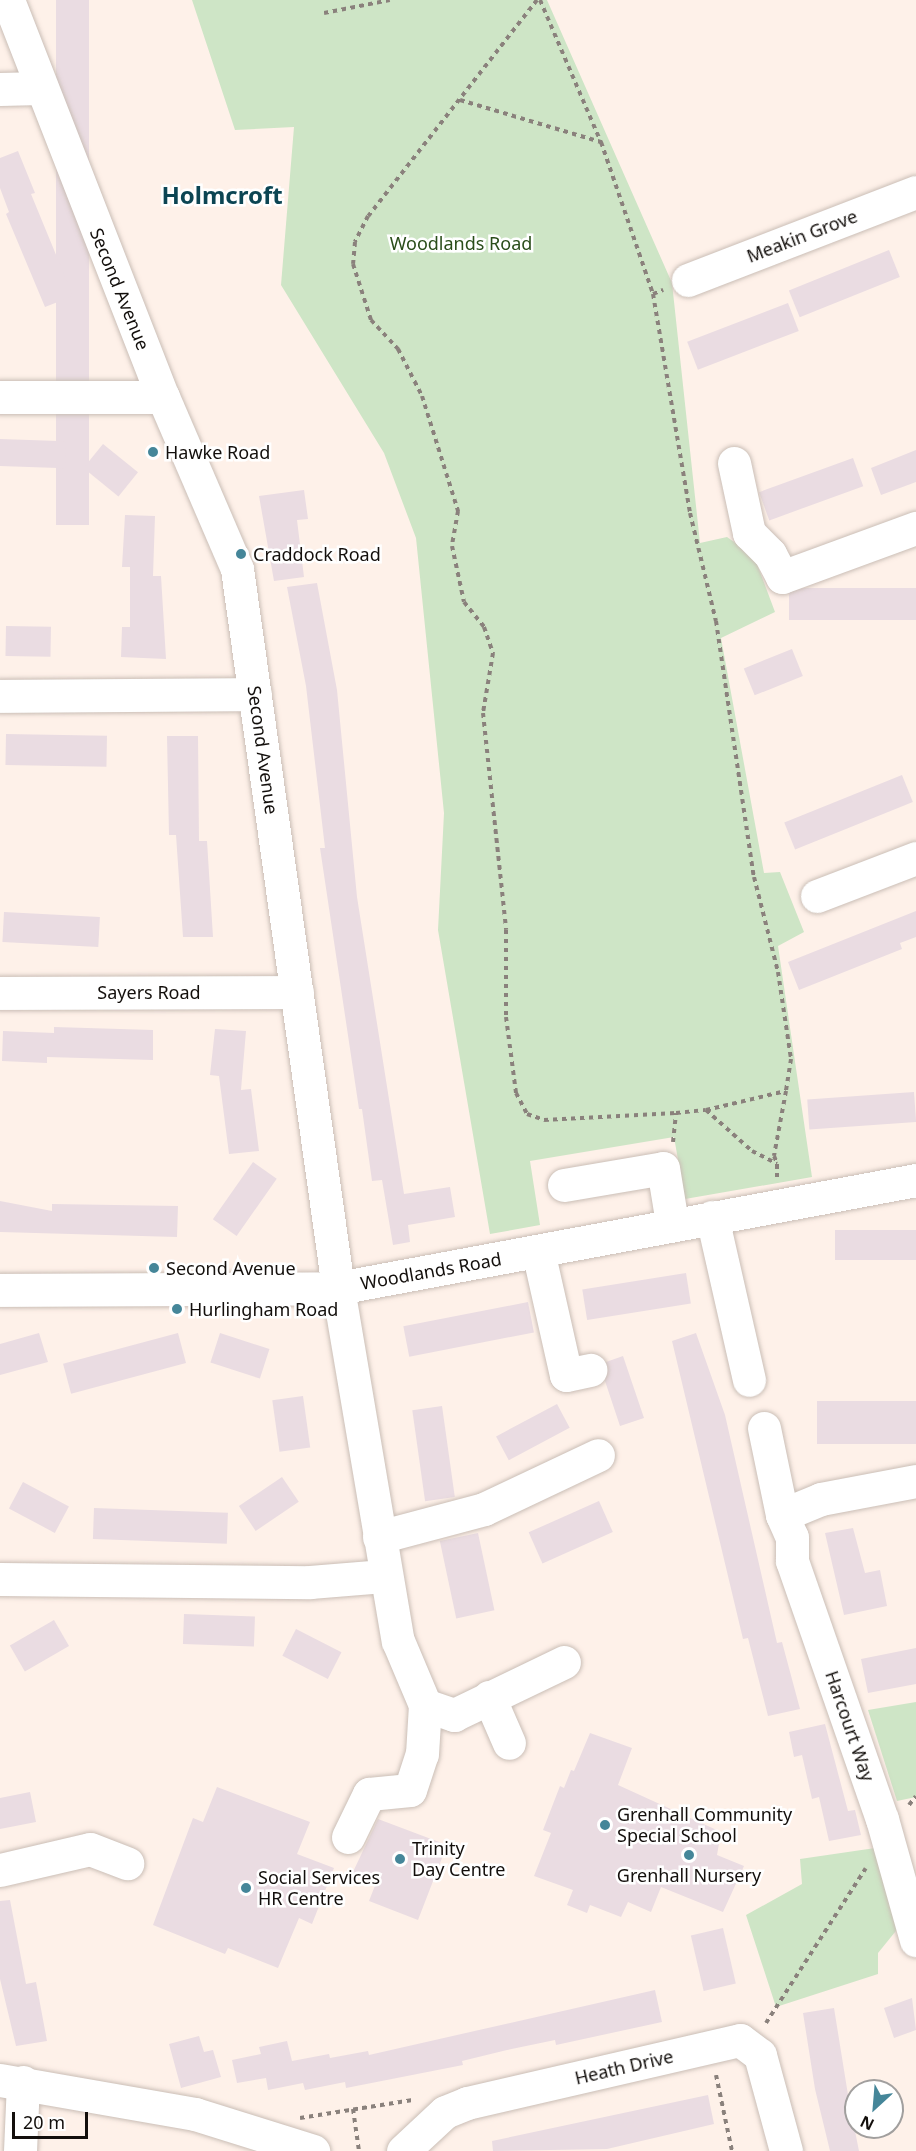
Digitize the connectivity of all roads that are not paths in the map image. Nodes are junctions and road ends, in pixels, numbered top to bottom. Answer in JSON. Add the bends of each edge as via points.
{"nodes":[{"id":1,"x":8,"y":0,"type":"edge"},
{"id":2,"x":41,"y":88,"type":"junction"},
{"id":3,"x":0,"y":89,"type":"edge"},
{"id":4,"x":916,"y":192,"type":"edge"},
{"id":5,"x":688,"y":280,"type":"road end"},
{"id":6,"x":0,"y":397,"type":"edge"},
{"id":7,"x":163,"y":397,"type":"junction"},
{"id":8,"x":734,"y":463,"type":"dead end"},
{"id":9,"x":916,"y":528,"type":"edge"},
{"id":10,"x":255,"y":694,"type":"junction"},
{"id":11,"x":0,"y":696,"type":"edge"},
{"id":12,"x":916,"y":858,"type":"edge"},
{"id":13,"x":817,"y":896,"type":"dead end"},
{"id":14,"x":297,"y":992,"type":"junction"},
{"id":15,"x":0,"y":993,"type":"edge"},
{"id":16,"x":916,"y":1180,"type":"edge"},
{"id":17,"x":564,"y":1185,"type":"dead end"},
{"id":18,"x":712,"y":1217,"type":"junction"},
{"id":19,"x":672,"y":1223,"type":"junction"},
{"id":20,"x":538,"y":1251,"type":"junction"},
{"id":21,"x":338,"y":1288,"type":"junction"},
{"id":22,"x":0,"y":1290,"type":"edge"},
{"id":23,"x":590,"y":1370,"type":"dead end"},
{"id":24,"x":749,"y":1380,"type":"dead end"},
{"id":25,"x":764,"y":1428,"type":"dead end"},
{"id":26,"x":598,"y":1455,"type":"dead end"},
{"id":27,"x":916,"y":1481,"type":"edge"},
{"id":28,"x":782,"y":1515,"type":"junction"},
{"id":29,"x":379,"y":1537,"type":"junction"},
{"id":30,"x":384,"y":1576,"type":"junction"},
{"id":31,"x":0,"y":1579,"type":"edge"},
{"id":32,"x":564,"y":1662,"type":"dead end"},
{"id":33,"x":489,"y":1697,"type":"junction"},
{"id":34,"x":425,"y":1705,"type":"junction"},
{"id":35,"x":509,"y":1743,"type":"dead end"},
{"id":36,"x":348,"y":1837,"type":"dead end"},
{"id":37,"x":127,"y":1863,"type":"dead end"},
{"id":38,"x":0,"y":1870,"type":"edge"},
{"id":39,"x":916,"y":1940,"type":"edge"},
{"id":40,"x":11,"y":2081,"type":"edge"},
{"id":41,"x":299,"y":2146,"type":"edge"},
{"id":42,"x":20,"y":2151,"type":"edge"},
{"id":43,"x":402,"y":2151,"type":"edge"},
{"id":44,"x":786,"y":2151,"type":"edge"}],
"edges":[{"from":1,"to":2,"type":"street","name":"Second Avenue"},
{"from":2,"to":3,"type":"street"},
{"from":2,"to":7,"type":"street","name":"Second Avenue"},
{"from":4,"to":5,"type":"street","name":"Meakin Grove"},
{"from":6,"to":7,"type":"street"},
{"from":7,"to":10,"type":"street","name":"Second Avenue","via":[[237,569]]},
{"from":8,"to":9,"type":"street","via":[[749,533],[770,554],[782,577]]},
{"from":10,"to":11,"type":"street"},
{"from":10,"to":14,"type":"street","name":"Second Avenue"},
{"from":12,"to":13,"type":"street"},
{"from":14,"to":15,"type":"street","name":"Sayers Road"},
{"from":14,"to":21,"type":"street","name":"Second Avenue"},
{"from":16,"to":18,"type":"street","name":"Woodlands Road"},
{"from":17,"to":19,"type":"street","via":[[663,1168]]},
{"from":18,"to":19,"type":"street","name":"Woodlands Road"},
{"from":18,"to":24,"type":"street"},
{"from":19,"to":20,"type":"street","name":"Woodlands Road"},
{"from":20,"to":21,"type":"street","name":"Woodlands Road"},
{"from":20,"to":23,"type":"street","via":[[566,1375]]},
{"from":21,"to":22,"type":"street","name":"Woodlands Road"},
{"from":21,"to":29,"type":"street","name":"Second Avenue"},
{"from":25,"to":28,"type":"street","name":"Harcourt Way"},
{"from":26,"to":29,"type":"street","via":[[484,1509]]},
{"from":27,"to":28,"type":"street","via":[[821,1499]]},
{"from":28,"to":39,"type":"street","name":"Harcourt Way","via":[[792,1537],[792,1561],[882,1820]]},
{"from":29,"to":30,"type":"street","name":"Second Avenue"},
{"from":30,"to":31,"type":"street","via":[[309,1582]]},
{"from":30,"to":34,"type":"street","name":"Second Avenue","via":[[398,1641]]},
{"from":32,"to":33,"type":"street"},
{"from":33,"to":34,"type":"street","via":[[454,1715]]},
{"from":33,"to":35,"type":"street"},
{"from":34,"to":36,"type":"street","via":[[422,1754],[410,1790],[369,1794]]},
{"from":37,"to":38,"type":"street","via":[[90,1849]]},
{"from":40,"to":41,"type":"street","via":[[195,2114]]},
{"from":40,"to":42,"type":"street"},
{"from":43,"to":44,"type":"street","name":"Heath Drive","via":[[445,2112],[485,2098],[740,2040],[760,2055]]}]}
